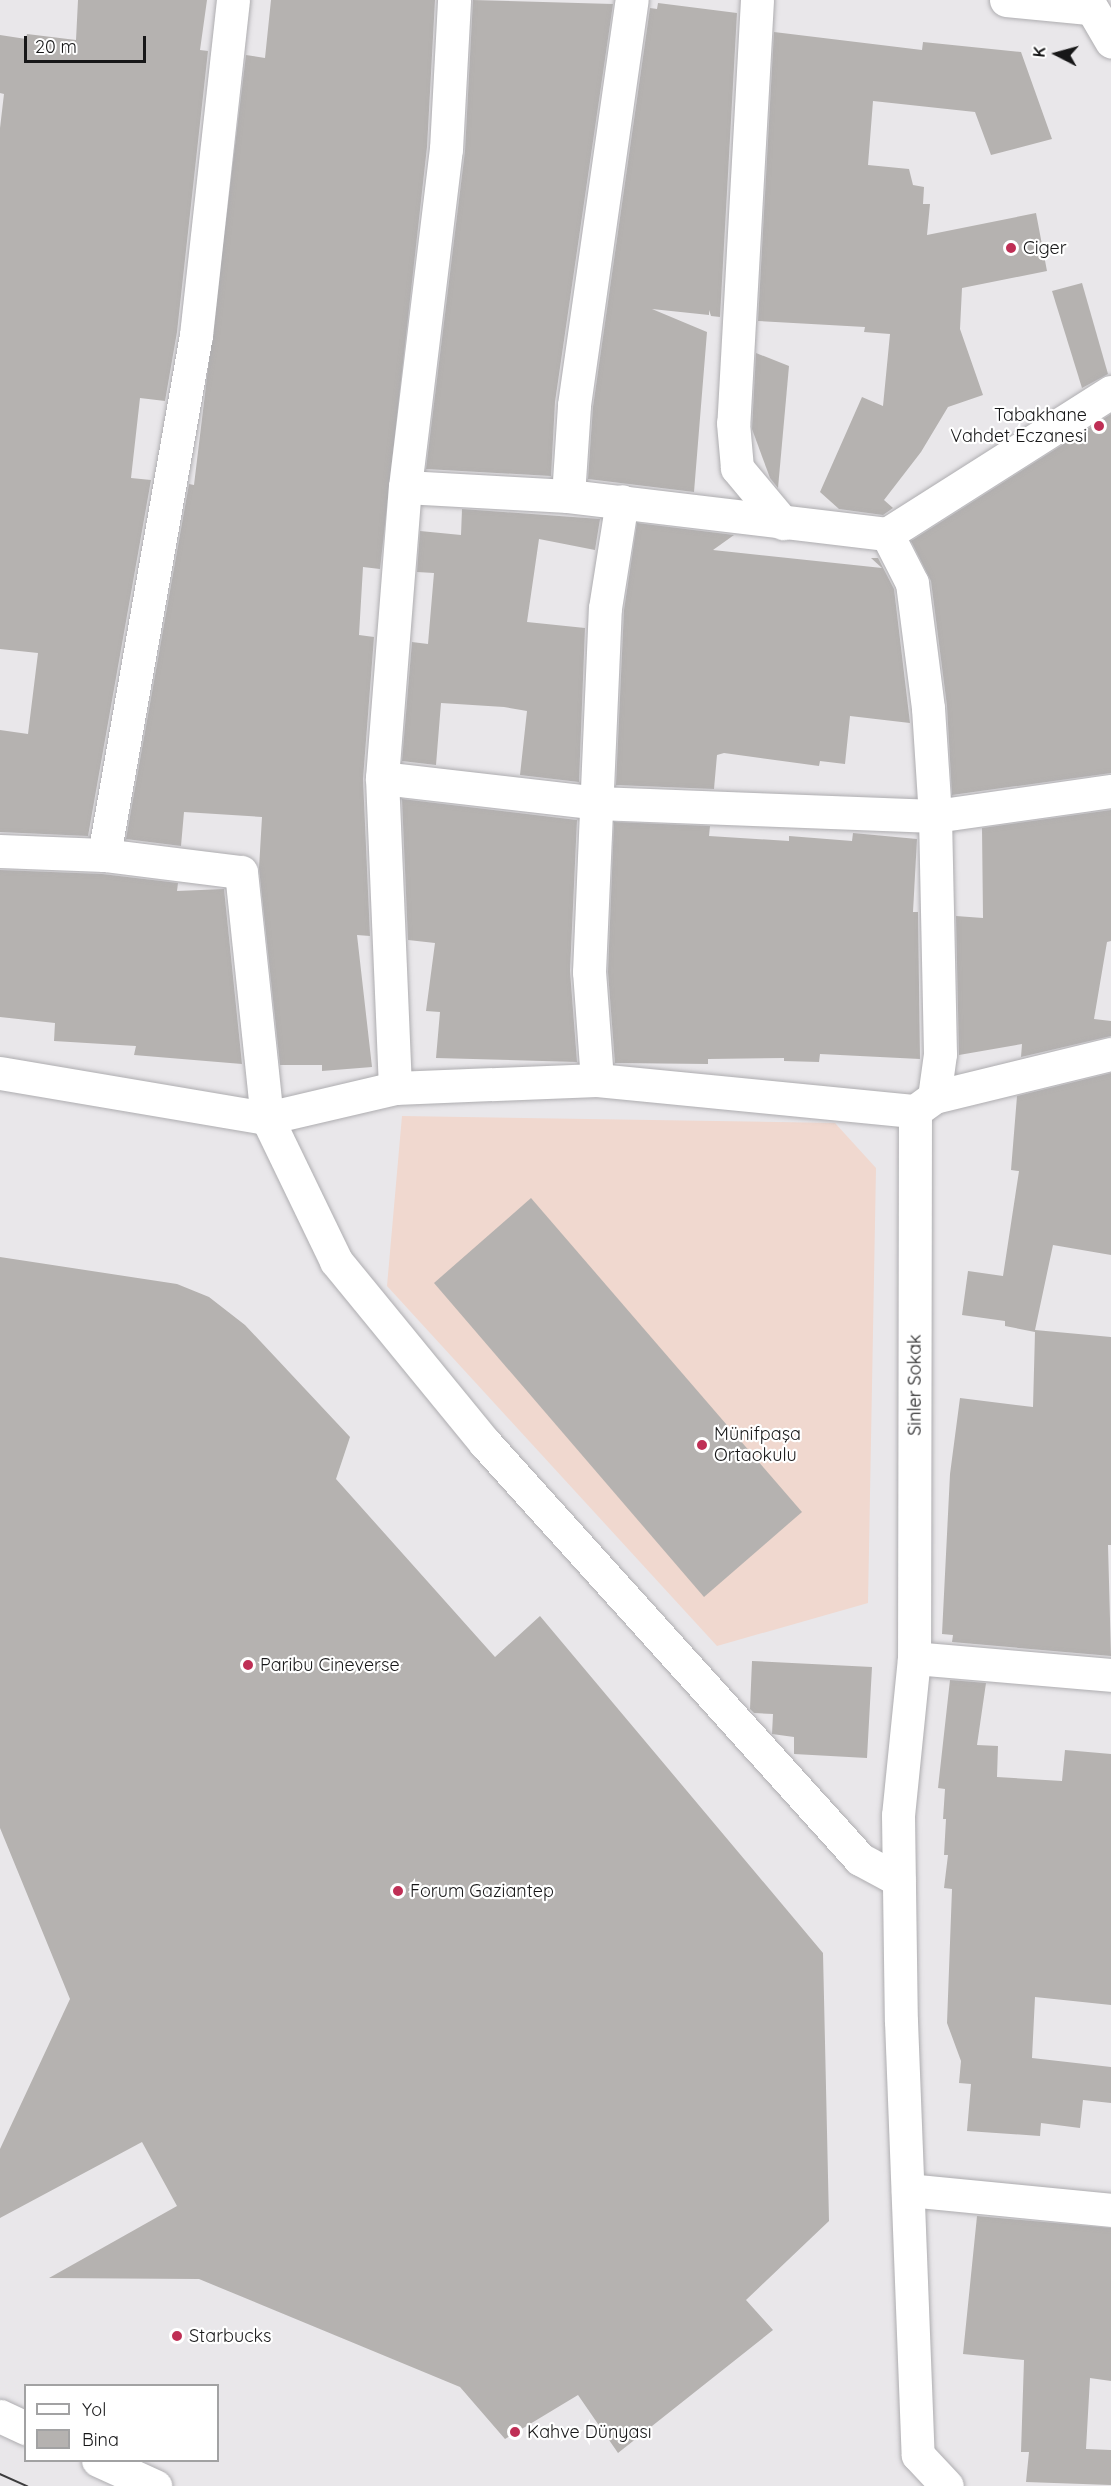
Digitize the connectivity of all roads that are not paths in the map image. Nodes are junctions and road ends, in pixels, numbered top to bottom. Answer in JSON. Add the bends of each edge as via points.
{"nodes":[{"id":1,"x":233,"y":0,"type":"edge"},
{"id":2,"x":454,"y":0,"type":"edge"},
{"id":3,"x":632,"y":0,"type":"edge"},
{"id":4,"x":757,"y":0,"type":"edge"},
{"id":5,"x":1006,"y":0,"type":"edge"},
{"id":6,"x":1088,"y":4,"type":"edge"},
{"id":7,"x":1111,"y":41,"type":"edge"},
{"id":8,"x":1111,"y":392,"type":"edge"},
{"id":9,"x":405,"y":487,"type":"junction"},
{"id":10,"x":568,"y":496,"type":"junction"},
{"id":11,"x":622,"y":501,"type":"junction"},
{"id":12,"x":783,"y":523,"type":"junction"},
{"id":13,"x":887,"y":534,"type":"junction"},
{"id":14,"x":382,"y":778,"type":"junction"},
{"id":15,"x":1111,"y":791,"type":"edge"},
{"id":16,"x":597,"y":803,"type":"junction"},
{"id":17,"x":935,"y":816,"type":"junction"},
{"id":18,"x":0,"y":851,"type":"edge"},
{"id":19,"x":104,"y":855,"type":"junction"},
{"id":20,"x":1111,"y":1054,"type":"edge"},
{"id":21,"x":0,"y":1073,"type":"edge"},
{"id":22,"x":597,"y":1080,"type":"junction"},
{"id":23,"x":395,"y":1088,"type":"junction"},
{"id":24,"x":924,"y":1104,"type":"junction"},
{"id":25,"x":267,"y":1118,"type":"junction"},
{"id":26,"x":914,"y":1658,"type":"junction"},
{"id":27,"x":1111,"y":1675,"type":"edge"},
{"id":28,"x":899,"y":1880,"type":"junction"},
{"id":29,"x":908,"y":2190,"type":"junction"},
{"id":30,"x":1111,"y":2210,"type":"edge"},
{"id":31,"x":0,"y":2416,"type":"edge"},
{"id":32,"x":24,"y":2427,"type":"edge"},
{"id":33,"x":102,"y":2462,"type":"edge"},
{"id":34,"x":154,"y":2486,"type":"edge"},
{"id":35,"x":948,"y":2486,"type":"edge"}],
"edges":[{"from":1,"to":19,"type":"street","via":[[196,335]]},
{"from":2,"to":9,"type":"street","via":[[446,149]]},
{"from":3,"to":10,"type":"street","via":[[574,405]]},
{"from":4,"to":12,"type":"street","via":[[733,423],[738,468]]},
{"from":5,"to":6,"type":"street"},
{"from":6,"to":7,"type":"street"},
{"from":8,"to":13,"type":"street"},
{"from":9,"to":10,"type":"street"},
{"from":9,"to":14,"type":"street"},
{"from":10,"to":11,"type":"street"},
{"from":11,"to":12,"type":"street"},
{"from":11,"to":16,"type":"street","via":[[605,608]]},
{"from":12,"to":13,"type":"street"},
{"from":13,"to":17,"type":"street","name":"Sinler Sokak","via":[[912,583],[928,708]]},
{"from":14,"to":16,"type":"street"},
{"from":14,"to":23,"type":"street"},
{"from":15,"to":17,"type":"street"},
{"from":16,"to":17,"type":"street"},
{"from":16,"to":22,"type":"street","via":[[589,972]]},
{"from":17,"to":24,"type":"street","name":"Sinler Sokak","via":[[940,1054]]},
{"from":18,"to":19,"type":"street"},
{"from":19,"to":25,"type":"street","via":[[241,872]]},
{"from":20,"to":24,"type":"street"},
{"from":21,"to":25,"type":"street"},
{"from":22,"to":23,"type":"street"},
{"from":22,"to":24,"type":"street"},
{"from":23,"to":25,"type":"street"},
{"from":24,"to":26,"type":"street","name":"Sinler Sokak"},
{"from":25,"to":28,"type":"street","via":[[336,1261],[477,1434],[860,1859]]},
{"from":26,"to":27,"type":"street"},
{"from":26,"to":28,"type":"street","name":"Sinler Sokak","via":[[898,1815]]},
{"from":28,"to":29,"type":"street","name":"Sinler Sokak"},
{"from":29,"to":30,"type":"street"},
{"from":29,"to":35,"type":"street","name":"Sinler Sokak","via":[[918,2455]]},
{"from":31,"to":32,"type":"street"},
{"from":33,"to":34,"type":"street"}]}
